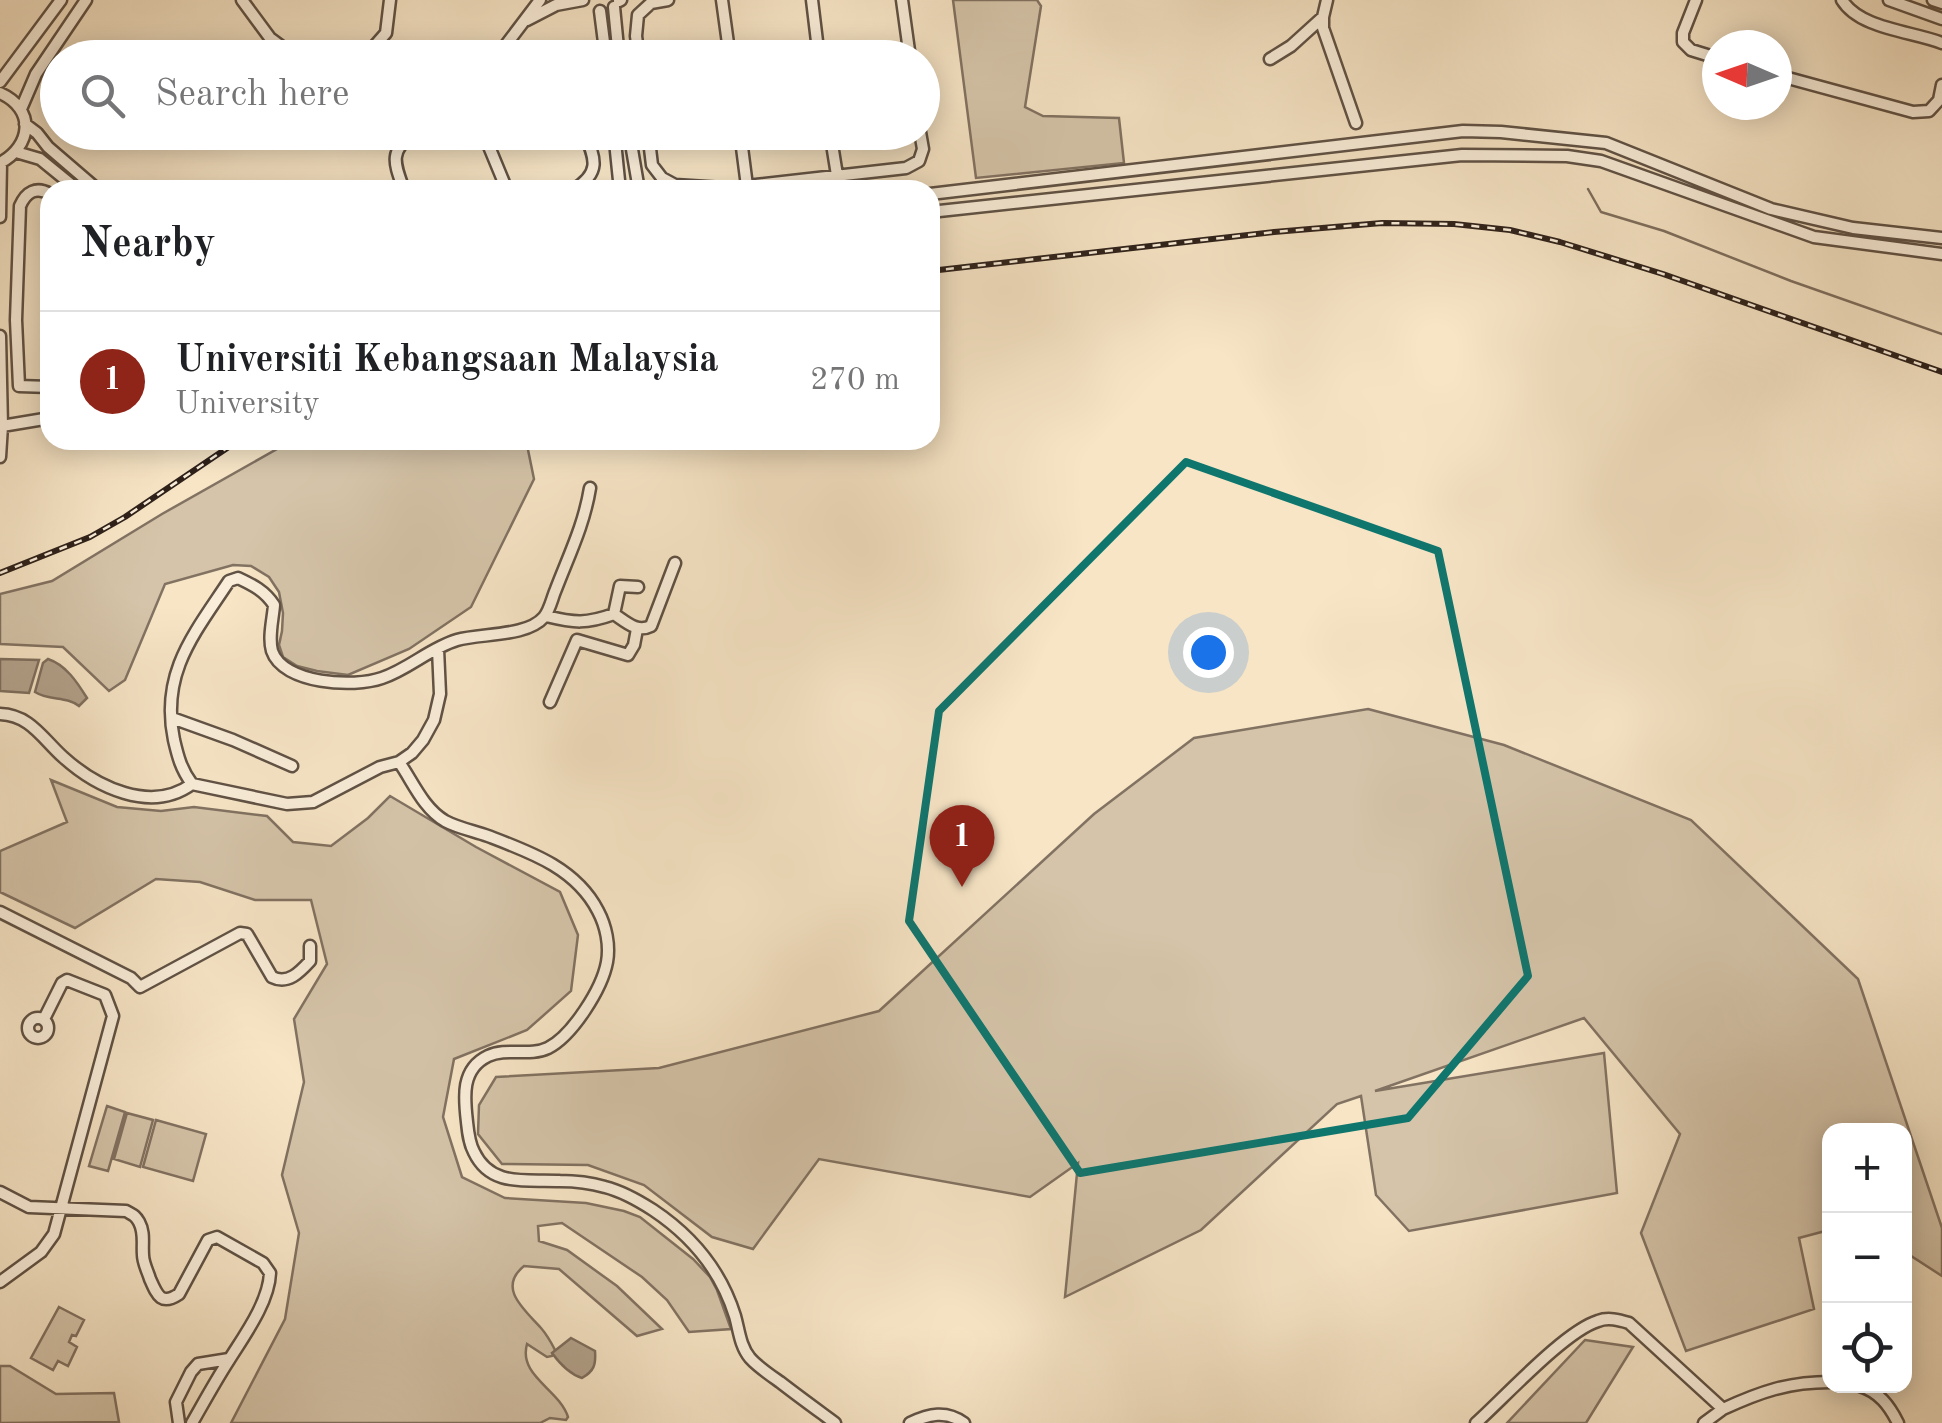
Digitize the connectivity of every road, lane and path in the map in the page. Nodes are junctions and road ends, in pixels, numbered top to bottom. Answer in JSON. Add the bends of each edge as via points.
{"nodes":[{"id":1,"x":61,"y":0,"type":"edge"},
{"id":2,"x":86,"y":0,"type":"edge"},
{"id":3,"x":242,"y":0,"type":"edge"},
{"id":4,"x":390,"y":0,"type":"edge"},
{"id":5,"x":540,"y":0,"type":"edge"},
{"id":6,"x":583,"y":0,"type":"edge"},
{"id":7,"x":668,"y":0,"type":"edge"},
{"id":8,"x":722,"y":0,"type":"edge"},
{"id":9,"x":812,"y":0,"type":"edge"},
{"id":10,"x":902,"y":0,"type":"edge"},
{"id":11,"x":1327,"y":0,"type":"edge"},
{"id":12,"x":1696,"y":0,"type":"edge"},
{"id":13,"x":1842,"y":0,"type":"edge"},
{"id":14,"x":1889,"y":0,"type":"edge"},
{"id":15,"x":1934,"y":0,"type":"edge"},
{"id":16,"x":618,"y":2,"type":"edge"},
{"id":17,"x":1942,"y":3,"type":"edge"},
{"id":18,"x":600,"y":11,"type":"junction"},
{"id":19,"x":1323,"y":17,"type":"junction"},
{"id":20,"x":1942,"y":19,"type":"edge"},
{"id":21,"x":522,"y":23,"type":"junction"},
{"id":22,"x":59,"y":40,"type":"edge"},
{"id":23,"x":273,"y":40,"type":"edge"},
{"id":24,"x":380,"y":40,"type":"edge"},
{"id":25,"x":509,"y":40,"type":"edge"},
{"id":26,"x":604,"y":40,"type":"edge"},
{"id":27,"x":619,"y":40,"type":"edge"},
{"id":28,"x":637,"y":40,"type":"edge"},
{"id":29,"x":728,"y":40,"type":"edge"},
{"id":30,"x":817,"y":40,"type":"edge"},
{"id":31,"x":908,"y":40,"type":"edge"},
{"id":32,"x":1942,"y":44,"type":"edge"},
{"id":33,"x":1702,"y":53,"type":"edge"},
{"id":34,"x":1270,"y":58,"type":"dead end"},
{"id":35,"x":40,"y":68,"type":"edge"},
{"id":36,"x":1792,"y":79,"type":"edge"},
{"id":37,"x":0,"y":82,"type":"edge"},
{"id":38,"x":1942,"y":85,"type":"edge"},
{"id":39,"x":0,"y":93,"type":"edge"},
{"id":40,"x":21,"y":109,"type":"junction"},
{"id":41,"x":26,"y":124,"type":"junction"},
{"id":42,"x":1356,"y":124,"type":"dead end"},
{"id":43,"x":40,"y":138,"type":"edge"},
{"id":44,"x":51,"y":150,"type":"edge"},
{"id":45,"x":396,"y":150,"type":"edge"},
{"id":46,"x":490,"y":150,"type":"edge"},
{"id":47,"x":590,"y":150,"type":"edge"},
{"id":48,"x":616,"y":150,"type":"edge"},
{"id":49,"x":632,"y":150,"type":"edge"},
{"id":50,"x":650,"y":150,"type":"edge"},
{"id":51,"x":742,"y":150,"type":"edge"},
{"id":52,"x":833,"y":150,"type":"edge"},
{"id":53,"x":923,"y":150,"type":"edge"},
{"id":54,"x":16,"y":152,"type":"junction"},
{"id":55,"x":1,"y":163,"type":"edge"},
{"id":56,"x":837,"y":175,"type":"junction"},
{"id":57,"x":66,"y":180,"type":"edge"},
{"id":58,"x":86,"y":180,"type":"edge"},
{"id":59,"x":401,"y":180,"type":"edge"},
{"id":60,"x":503,"y":180,"type":"edge"},
{"id":61,"x":588,"y":180,"type":"edge"},
{"id":62,"x":619,"y":180,"type":"edge"},
{"id":63,"x":637,"y":180,"type":"edge"},
{"id":64,"x":666,"y":180,"type":"edge"},
{"id":65,"x":746,"y":180,"type":"edge"},
{"id":66,"x":796,"y":180,"type":"edge"},
{"id":67,"x":40,"y":191,"type":"edge"},
{"id":68,"x":940,"y":193,"type":"edge"},
{"id":69,"x":940,"y":211,"type":"edge"},
{"id":70,"x":0,"y":217,"type":"edge"},
{"id":71,"x":1942,"y":238,"type":"edge"},
{"id":72,"x":0,"y":254,"type":"edge"},
{"id":73,"x":17,"y":254,"type":"junction"},
{"id":74,"x":1942,"y":254,"type":"edge"},
{"id":75,"x":0,"y":336,"type":"edge"},
{"id":76,"x":40,"y":386,"type":"edge"},
{"id":77,"x":40,"y":420,"type":"edge"},
{"id":78,"x":2,"y":426,"type":"edge"},
{"id":79,"x":0,"y":456,"type":"edge"},
{"id":80,"x":590,"y":488,"type":"dead end"},
{"id":81,"x":675,"y":563,"type":"dead end"},
{"id":82,"x":638,"y":587,"type":"dead end"},
{"id":83,"x":614,"y":614,"type":"junction"},
{"id":84,"x":546,"y":616,"type":"junction"},
{"id":85,"x":637,"y":629,"type":"junction"},
{"id":86,"x":438,"y":649,"type":"junction"},
{"id":87,"x":550,"y":702,"type":"dead end"},
{"id":88,"x":0,"y":714,"type":"edge"},
{"id":89,"x":172,"y":718,"type":"junction"},
{"id":90,"x":399,"y":762,"type":"junction"},
{"id":91,"x":292,"y":766,"type":"dead end"},
{"id":92,"x":192,"y":784,"type":"junction"},
{"id":93,"x":0,"y":912,"type":"edge"},
{"id":94,"x":310,"y":946,"type":"dead end"},
{"id":95,"x":44,"y":1020,"type":"dead end"},
{"id":96,"x":0,"y":1192,"type":"edge"},
{"id":97,"x":62,"y":1209,"type":"junction"},
{"id":98,"x":0,"y":1282,"type":"edge"},
{"id":99,"x":229,"y":1358,"type":"junction"},
{"id":100,"x":1822,"y":1382,"type":"edge"},
{"id":101,"x":1876,"y":1393,"type":"edge"},
{"id":102,"x":1723,"y":1409,"type":"junction"},
{"id":103,"x":179,"y":1423,"type":"edge"},
{"id":104,"x":192,"y":1423,"type":"edge"},
{"id":105,"x":834,"y":1423,"type":"edge"},
{"id":106,"x":910,"y":1423,"type":"edge"},
{"id":107,"x":964,"y":1423,"type":"edge"},
{"id":108,"x":1476,"y":1423,"type":"edge"},
{"id":109,"x":1704,"y":1423,"type":"edge"},
{"id":110,"x":1898,"y":1423,"type":"edge"}],
"edges":[{"from":1,"to":37,"type":"street"},
{"from":2,"to":22,"type":"street"},
{"from":3,"to":23,"type":"street"},
{"from":4,"to":24,"type":"street"},
{"from":5,"to":21,"type":"street"},
{"from":6,"to":18,"type":"street"},
{"from":6,"to":21,"type":"street"},
{"from":7,"to":28,"type":"street","via":[[638,15]]},
{"from":8,"to":29,"type":"street"},
{"from":9,"to":30,"type":"street"},
{"from":10,"to":31,"type":"street"},
{"from":11,"to":19,"type":"street"},
{"from":12,"to":33,"type":"street","via":[[1683,42]]},
{"from":13,"to":32,"type":"street","via":[[1863,20]]},
{"from":14,"to":20,"type":"street"},
{"from":15,"to":17,"type":"street"},
{"from":16,"to":18,"type":"street"},
{"from":16,"to":27,"type":"street"},
{"from":18,"to":26,"type":"street"},
{"from":19,"to":34,"type":"street"},
{"from":19,"to":42,"type":"street"},
{"from":21,"to":25,"type":"street"},
{"from":35,"to":40,"type":"street"},
{"from":36,"to":38,"type":"street","via":[[1914,112],[1929,110]]},
{"from":39,"to":40,"type":"street"},
{"from":40,"to":41,"type":"street"},
{"from":41,"to":43,"type":"street"},
{"from":41,"to":54,"type":"street"},
{"from":44,"to":58,"type":"street"},
{"from":45,"to":59,"type":"street"},
{"from":46,"to":60,"type":"street"},
{"from":47,"to":61,"type":"street"},
{"from":48,"to":62,"type":"street"},
{"from":49,"to":63,"type":"street"},
{"from":50,"to":64,"type":"street","via":[[652,165]]},
{"from":51,"to":65,"type":"street"},
{"from":52,"to":56,"type":"street"},
{"from":53,"to":56,"type":"street","via":[[906,168]]},
{"from":54,"to":55,"type":"street"},
{"from":54,"to":57,"type":"street","via":[[40,159]]},
{"from":55,"to":70,"type":"street"},
{"from":56,"to":66,"type":"street"},
{"from":67,"to":73,"type":"street","via":[[22,199]]},
{"from":68,"to":71,"type":"street","via":[[1500,132],[1606,143],[1771,208],[1853,228]]},
{"from":69,"to":74,"type":"street","via":[[1462,154],[1567,156],[1601,161],[1814,236]]},
{"from":72,"to":73,"type":"street"},
{"from":73,"to":76,"type":"street","via":[[19,386]]},
{"from":75,"to":78,"type":"street"},
{"from":77,"to":78,"type":"street"},
{"from":78,"to":79,"type":"street"},
{"from":80,"to":84,"type":"street"},
{"from":81,"to":85,"type":"street","via":[[651,626]]},
{"from":82,"to":83,"type":"street","via":[[620,586]]},
{"from":83,"to":84,"type":"street","via":[[574,623]]},
{"from":83,"to":85,"type":"street"},
{"from":84,"to":86,"type":"street","via":[[524,628]]},
{"from":85,"to":87,"type":"street","via":[[628,655],[577,640]]},
{"from":86,"to":89,"type":"street","via":[[381,679],[309,678],[273,655],[270,598],[233,579],[176,668]]},
{"from":86,"to":90,"type":"street","via":[[434,720],[424,740]]},
{"from":88,"to":92,"type":"street","via":[[21,716],[87,776],[136,796],[159,798]]},
{"from":89,"to":91,"type":"street"},
{"from":89,"to":92,"type":"street","via":[[180,767]]},
{"from":90,"to":92,"type":"street","via":[[312,802],[287,804]]},
{"from":90,"to":105,"type":"street","via":[[426,806],[444,820],[571,876],[598,910],[608,936],[602,978],[569,1032],[548,1048],[488,1056],[472,1068],[464,1088],[474,1152],[495,1176],[607,1187],[679,1230],[724,1285],[749,1358]]},
{"from":93,"to":94,"type":"street","via":[[140,987],[240,933],[278,980],[298,974],[310,961]]},
{"from":95,"to":97,"type":"street","via":[[67,980],[104,994],[113,1016]]},
{"from":96,"to":97,"type":"street","via":[[29,1207]]},
{"from":97,"to":98,"type":"street","via":[[42,1252]]},
{"from":97,"to":99,"type":"street","via":[[133,1215],[163,1299],[179,1294],[212,1237],[263,1263],[270,1284]]},
{"from":99,"to":103,"type":"street","via":[[190,1372],[176,1402]]},
{"from":99,"to":104,"type":"street"},
{"from":100,"to":102,"type":"street","via":[[1782,1386]]},
{"from":101,"to":110,"type":"street"},
{"from":102,"to":108,"type":"street","via":[[1629,1323],[1598,1320],[1548,1354]]},
{"from":102,"to":109,"type":"street"},
{"from":106,"to":107,"type":"street","via":[[934,1414]]}]}
